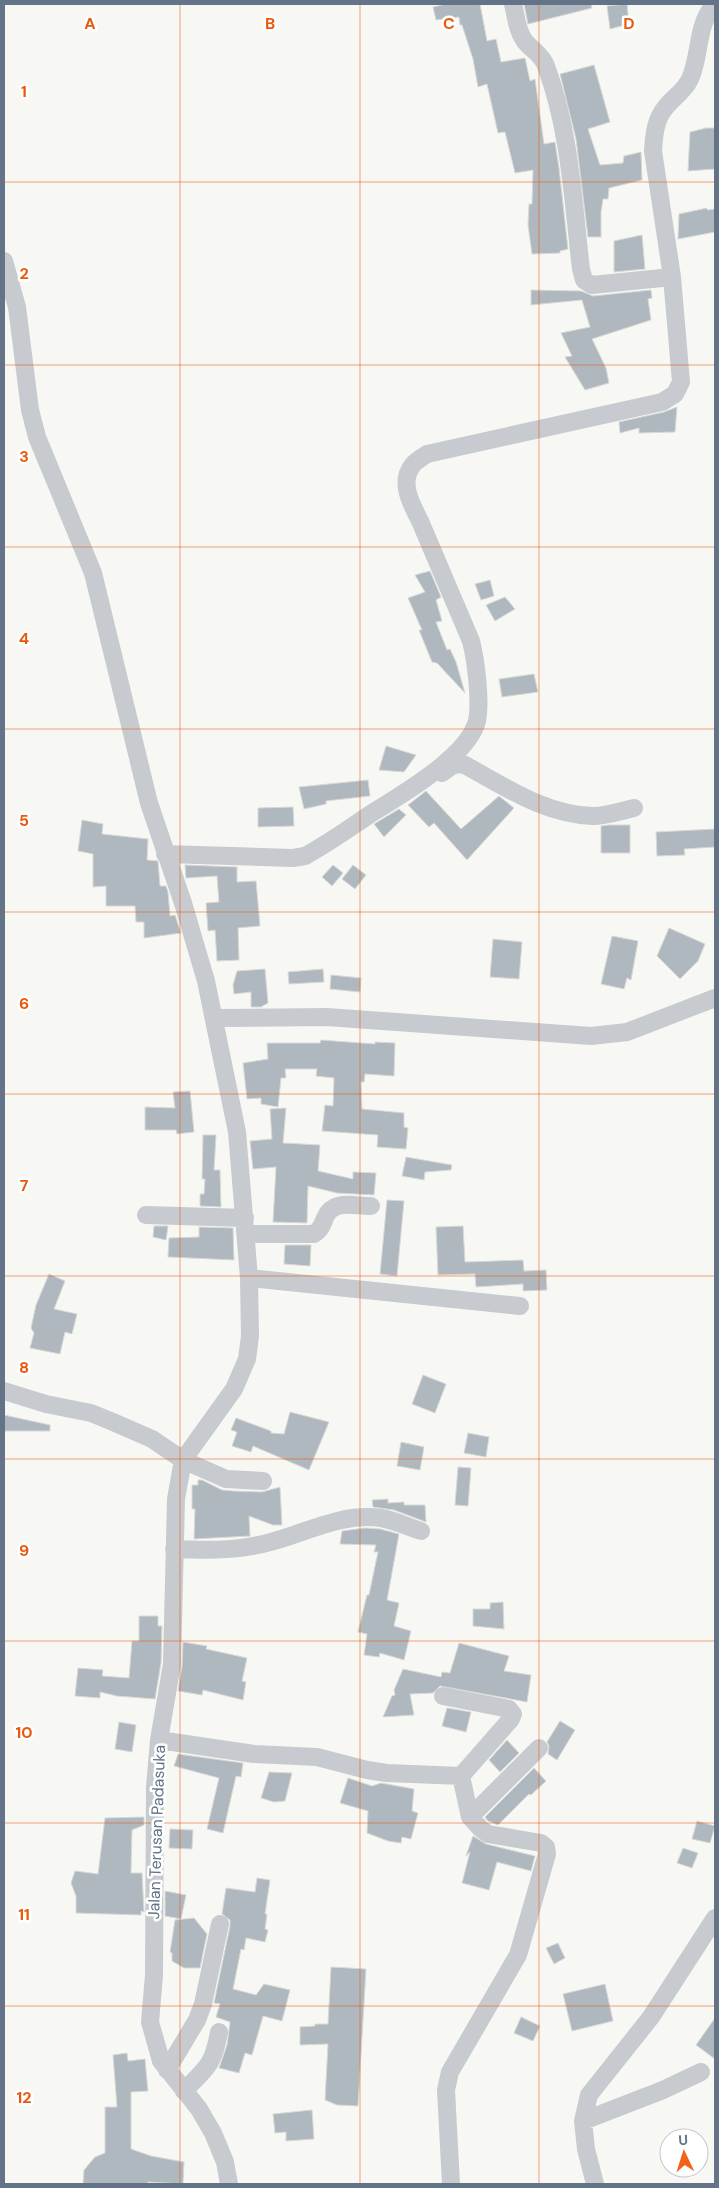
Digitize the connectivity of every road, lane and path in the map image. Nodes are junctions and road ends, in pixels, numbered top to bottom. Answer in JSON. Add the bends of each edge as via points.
{"nodes":[{"id":1,"x":513,"y":4,"type":"edge"},
{"id":2,"x":715,"y":4,"type":"edge"},
{"id":3,"x":4,"y":261,"type":"edge"},
{"id":4,"x":672,"y":277,"type":"junction"},
{"id":5,"x":430,"y":776,"type":"junction"},
{"id":6,"x":634,"y":808,"type":"dead end"},
{"id":7,"x":165,"y":854,"type":"junction"},
{"id":8,"x":715,"y":998,"type":"edge"},
{"id":9,"x":215,"y":1018,"type":"junction"},
{"id":10,"x":371,"y":1206,"type":"dead end"},
{"id":11,"x":146,"y":1215,"type":"dead end"},
{"id":12,"x":246,"y":1226,"type":"junction"},
{"id":13,"x":249,"y":1278,"type":"junction"},
{"id":14,"x":520,"y":1306,"type":"dead end"},
{"id":15,"x":4,"y":1391,"type":"edge"},
{"id":16,"x":183,"y":1460,"type":"junction"},
{"id":17,"x":263,"y":1481,"type":"dead end"},
{"id":18,"x":421,"y":1531,"type":"dead end"},
{"id":19,"x":174,"y":1549,"type":"junction"},
{"id":20,"x":443,"y":1696,"type":"dead end"},
{"id":21,"x":159,"y":1740,"type":"junction"},
{"id":22,"x":539,"y":1748,"type":"dead end"},
{"id":23,"x":461,"y":1776,"type":"junction"},
{"id":24,"x":470,"y":1817,"type":"junction"},
{"id":25,"x":715,"y":1918,"type":"edge"},
{"id":26,"x":220,"y":1924,"type":"dead end"},
{"id":27,"x":219,"y":2032,"type":"dead end"},
{"id":28,"x":166,"y":2070,"type":"junction"},
{"id":29,"x":701,"y":2072,"type":"dead end"},
{"id":30,"x":184,"y":2091,"type":"junction"},
{"id":31,"x":583,"y":2121,"type":"junction"},
{"id":32,"x":229,"y":2184,"type":"edge"},
{"id":33,"x":451,"y":2184,"type":"edge"},
{"id":34,"x":595,"y":2184,"type":"edge"}],
"edges":[{"from":1,"to":4,"type":"street","via":[[520,33],[546,65],[566,137],[584,280],[592,285]]},
{"from":2,"to":4,"type":"street","via":[[704,18],[690,78],[681,94],[665,107],[654,136],[653,151]]},
{"from":3,"to":7,"type":"street","via":[[17,307],[32,419],[93,574],[140,773]]},
{"from":4,"to":5,"type":"street","via":[[681,382],[676,394],[662,402],[428,454],[412,465],[406,480],[410,503],[471,641],[476,661],[477,720],[471,735]]},
{"from":5,"to":6,"type":"street","via":[[435,777],[453,765],[463,764],[564,813],[595,816]]},
{"from":5,"to":7,"type":"street","via":[[305,856]]},
{"from":7,"to":9,"type":"street","via":[[196,942]]},
{"from":8,"to":9,"type":"street","via":[[627,1032],[591,1036],[327,1017]]},
{"from":9,"to":12,"type":"street","via":[[237,1132]]},
{"from":10,"to":12,"type":"street","via":[[334,1206],[328,1209],[320,1231],[314,1234]]},
{"from":11,"to":12,"type":"street"},
{"from":12,"to":13,"type":"street"},
{"from":13,"to":14,"type":"street"},
{"from":13,"to":16,"type":"street","via":[[247,1359],[234,1389]]},
{"from":15,"to":16,"type":"street","via":[[91,1413],[152,1439]]},
{"from":16,"to":17,"type":"street","via":[[226,1479]]},
{"from":16,"to":19,"type":"street","name":"Jalan Terusan Padasuka","via":[[176,1499]]},
{"from":18,"to":19,"type":"street","via":[[382,1518],[364,1517],[324,1523],[259,1545]]},
{"from":19,"to":21,"type":"street","name":"Jalan Terusan Padasuka","via":[[172,1664]]},
{"from":20,"to":23,"type":"street","via":[[509,1709],[513,1714]]},
{"from":21,"to":23,"type":"street","via":[[254,1754],[317,1757],[387,1773]]},
{"from":21,"to":28,"type":"street","name":"Jalan Terusan Padasuka","via":[[150,2022]]},
{"from":22,"to":24,"type":"street"},
{"from":23,"to":24,"type":"street"},
{"from":24,"to":33,"type":"street","via":[[488,1834],[541,1843],[547,1854],[518,1955],[450,2072],[446,2090]]},
{"from":25,"to":31,"type":"street","via":[[651,2017],[589,2095]]},
{"from":26,"to":28,"type":"street","via":[[203,2004],[197,2020]]},
{"from":27,"to":30,"type":"street","via":[[210,2064]]},
{"from":28,"to":30,"type":"street","name":"Jalan Terusan Padasuka"},
{"from":29,"to":31,"type":"street"},
{"from":30,"to":32,"type":"street","name":"Jalan Terusan Padasuka","via":[[213,2133],[225,2162]]},
{"from":31,"to":34,"type":"street"}]}
